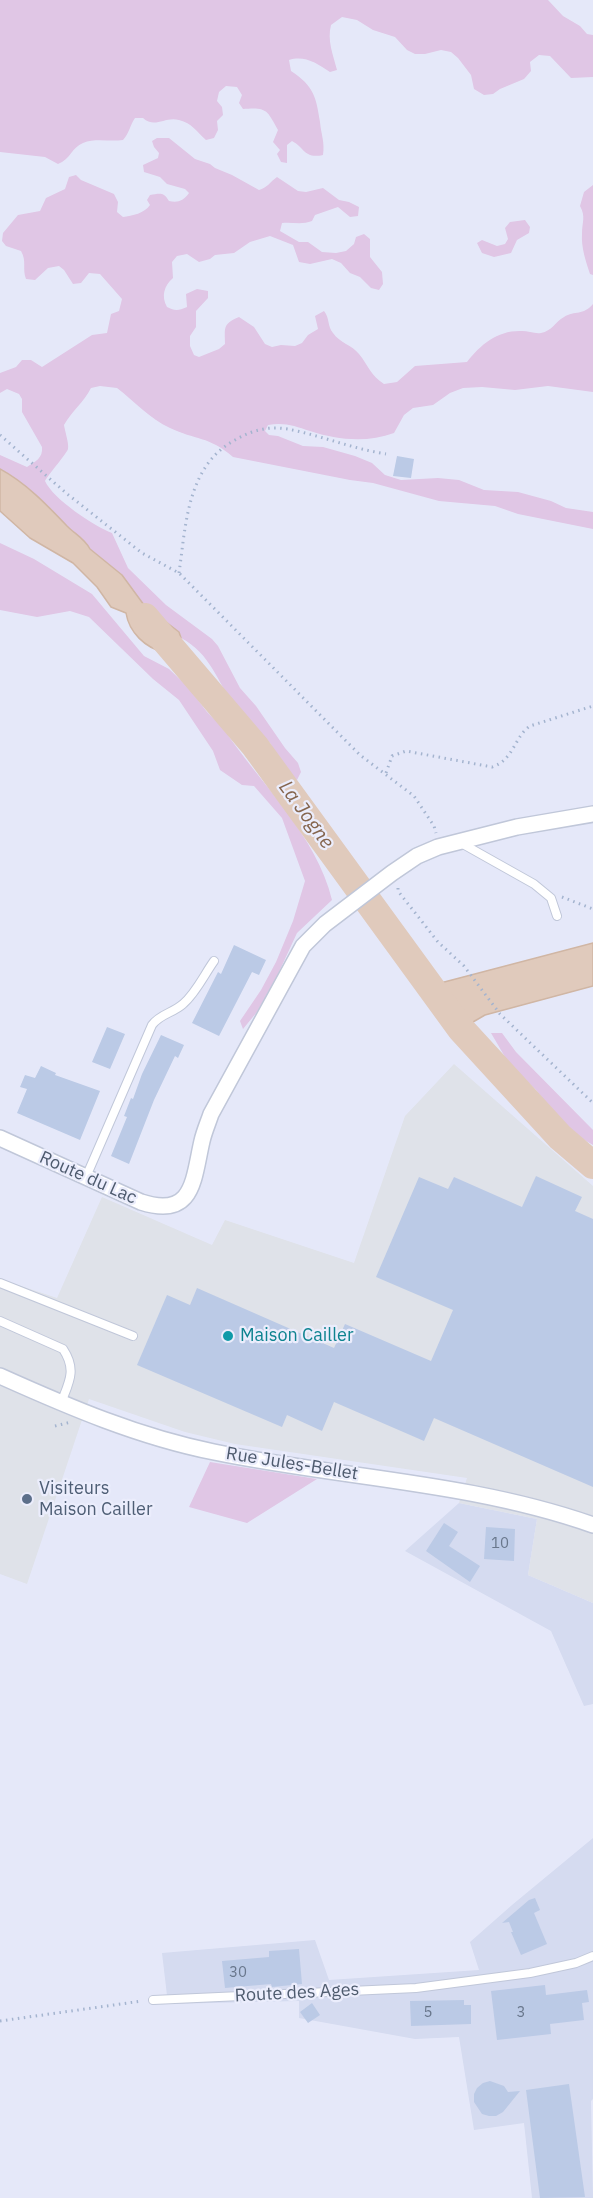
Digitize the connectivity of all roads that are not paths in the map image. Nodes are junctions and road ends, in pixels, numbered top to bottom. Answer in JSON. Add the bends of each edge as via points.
{"nodes":[{"id":1,"x":593,"y":814,"type":"edge"},
{"id":2,"x":460,"y":842,"type":"junction"},
{"id":3,"x":557,"y":916,"type":"dead end"},
{"id":4,"x":214,"y":961,"type":"dead end"},
{"id":5,"x":0,"y":1138,"type":"edge"},
{"id":6,"x":86,"y":1177,"type":"junction"},
{"id":7,"x":0,"y":1283,"type":"edge"},
{"id":8,"x":0,"y":1321,"type":"edge"},
{"id":9,"x":133,"y":1336,"type":"dead end"},
{"id":10,"x":0,"y":1376,"type":"edge"},
{"id":11,"x":61,"y":1403,"type":"junction"},
{"id":12,"x":593,"y":1525,"type":"edge"},
{"id":13,"x":593,"y":1956,"type":"edge"},
{"id":14,"x":153,"y":2000,"type":"road end"}],
"edges":[{"from":1,"to":2,"type":"street"},
{"from":2,"to":3,"type":"lane","via":[[526,879],[551,898]]},
{"from":2,"to":6,"type":"street","name":"Route du Lac","via":[[417,856],[333,917],[303,946],[211,1114],[193,1185],[179,1203],[152,1205]]},
{"from":4,"to":6,"type":"lane","via":[[188,999],[152,1025]]},
{"from":5,"to":6,"type":"street","name":"Route du Lac"},
{"from":7,"to":9,"type":"lane"},
{"from":8,"to":11,"type":"lane","via":[[63,1349],[72,1376]]},
{"from":10,"to":11,"type":"street","name":"Rue Jules-Bellet"},
{"from":11,"to":12,"type":"street","name":"Rue Jules-Bellet","via":[[213,1452],[497,1498]]},
{"from":13,"to":14,"type":"lane","name":"Route des Ages","via":[[530,1973],[416,1988]]}]}
